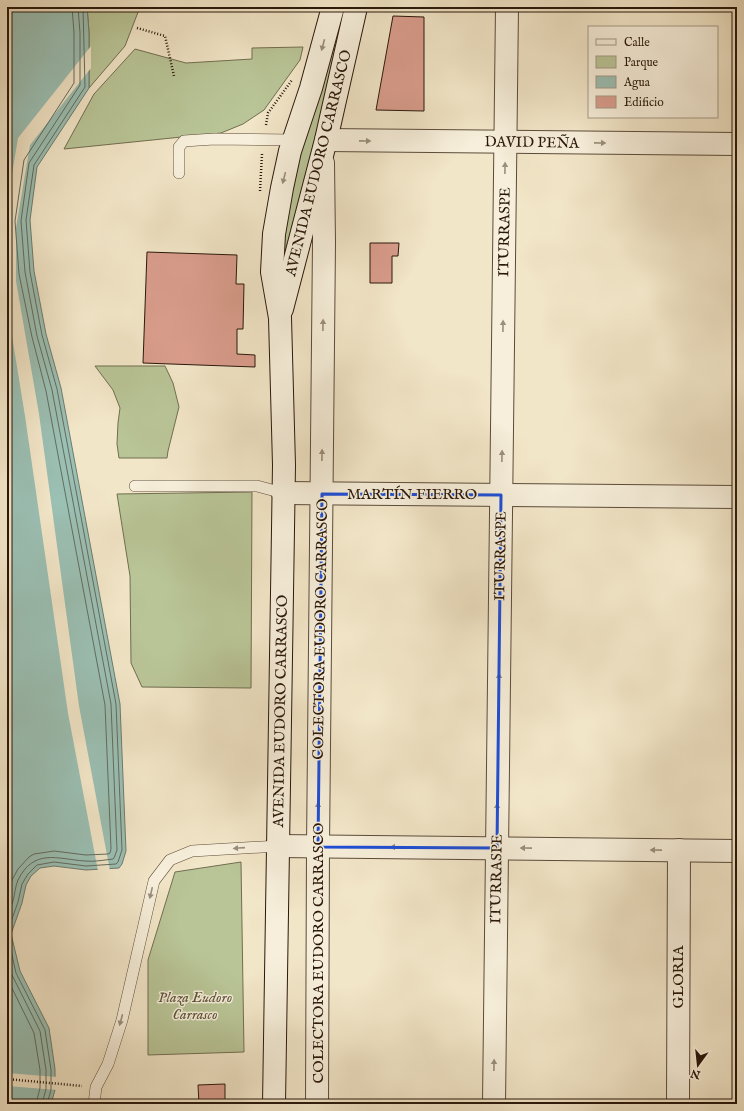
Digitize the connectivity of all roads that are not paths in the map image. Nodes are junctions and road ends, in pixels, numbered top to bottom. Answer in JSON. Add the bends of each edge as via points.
{"nodes":[{"id":1,"x":333,"y":7,"type":"edge"},
{"id":2,"x":356,"y":7,"type":"edge"},
{"id":3,"x":507,"y":7,"type":"edge"},
{"id":4,"x":293,"y":140,"type":"junction"},
{"id":5,"x":505,"y":142,"type":"junction"},
{"id":6,"x":737,"y":144,"type":"edge"},
{"id":7,"x":324,"y":147,"type":"junction"},
{"id":8,"x":179,"y":173,"type":"dead end"},
{"id":9,"x":280,"y":318,"type":"junction"},
{"id":10,"x":135,"y":486,"type":"dead end"},
{"id":11,"x":283,"y":493,"type":"junction"},
{"id":12,"x":322,"y":494,"type":"junction"},
{"id":13,"x":501,"y":495,"type":"junction"},
{"id":14,"x":737,"y":497,"type":"edge"},
{"id":15,"x":278,"y":846,"type":"junction"},
{"id":16,"x":318,"y":847,"type":"junction"},
{"id":17,"x":497,"y":848,"type":"junction"},
{"id":18,"x":679,"y":850,"type":"junction"},
{"id":19,"x":737,"y":851,"type":"edge"},
{"id":20,"x":94,"y":1104,"type":"edge"},
{"id":21,"x":274,"y":1104,"type":"edge"},
{"id":22,"x":317,"y":1104,"type":"edge"},
{"id":23,"x":494,"y":1104,"type":"edge"},
{"id":24,"x":678,"y":1104,"type":"edge"}],
"edges":[{"from":1,"to":4,"type":"street","name":"AVENIDA EUDORO CARRASCO","one_way":true,"via":[[309,95]]},
{"from":2,"to":7,"type":"street","name":"AVENIDA EUDORO CARRASCO"},
{"from":3,"to":5,"type":"street","name":"ITURRASPE"},
{"from":4,"to":8,"type":"lane","via":[[184,141],[180,147]]},
{"from":4,"to":9,"type":"street","name":"AVENIDA EUDORO CARRASCO","one_way":true,"via":[[274,234],[272,272]]},
{"from":5,"to":6,"type":"street","name":"DAVID PEÑA","one_way":true},
{"from":7,"to":5,"type":"street","name":"DAVID PEÑA","one_way":true},
{"from":13,"to":5,"type":"street","name":"ITURRASPE","one_way":true},
{"from":7,"to":9,"type":"street","name":"AVENIDA EUDORO CARRASCO"},
{"from":12,"to":7,"type":"street","name":"COLECTORA EUDORO CARRASCO","one_way":true},
{"from":9,"to":11,"type":"street","name":"AVENIDA EUDORO CARRASCO"},
{"from":10,"to":11,"type":"lane","name":"MARTÍN FIERRO","via":[[257,486]]},
{"from":11,"to":12,"type":"street","name":"MARTÍN FIERRO"},
{"from":11,"to":15,"type":"street","name":"AVENIDA EUDORO CARRASCO"},
{"from":12,"to":13,"type":"street","name":"MARTÍN FIERRO"},
{"from":16,"to":12,"type":"street","name":"COLECTORA EUDORO CARRASCO","one_way":true},
{"from":13,"to":14,"type":"street","name":"MARTÍN FIERRO"},
{"from":17,"to":13,"type":"street","name":"ITURRASPE","one_way":true},
{"from":15,"to":16,"type":"street"},
{"from":15,"to":20,"type":"lane","one_way":true,"via":[[192,852],[170,860],[154,882],[122,1020],[108,1064],[91,1086]]},
{"from":15,"to":21,"type":"street","name":"AVENIDA EUDORO CARRASCO"},
{"from":17,"to":16,"type":"street","one_way":true},
{"from":16,"to":22,"type":"street","name":"COLECTORA EUDORO CARRASCO"},
{"from":18,"to":17,"type":"street","one_way":true},
{"from":23,"to":17,"type":"street","name":"ITURRASPE","one_way":true},
{"from":18,"to":19,"type":"street"},
{"from":18,"to":24,"type":"street","name":"GLORIA"}]}
